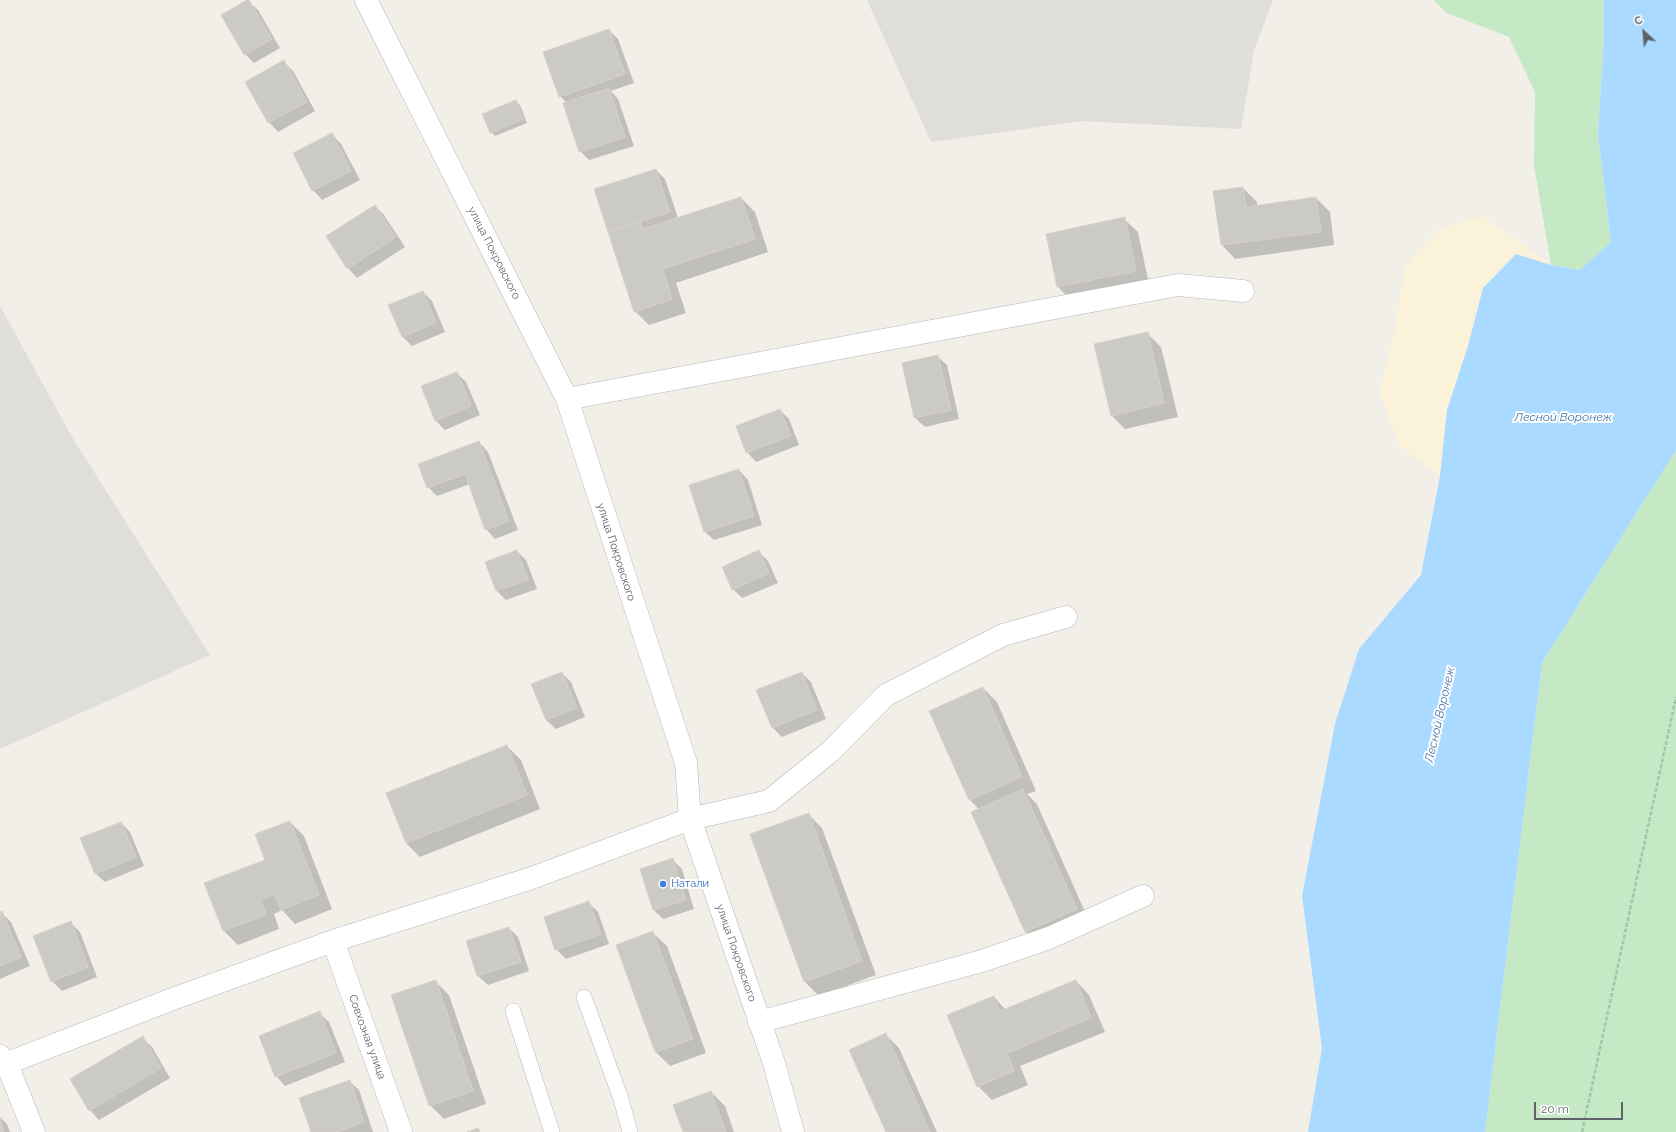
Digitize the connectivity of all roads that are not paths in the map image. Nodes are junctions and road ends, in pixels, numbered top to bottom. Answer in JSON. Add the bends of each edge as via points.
{"nodes":[{"id":1,"x":366,"y":0,"type":"edge"},
{"id":2,"x":1243,"y":291,"type":"dead end"},
{"id":3,"x":567,"y":399,"type":"junction"},
{"id":4,"x":1066,"y":617,"type":"dead end"},
{"id":5,"x":690,"y":819,"type":"junction"},
{"id":6,"x":1143,"y":896,"type":"dead end"},
{"id":7,"x":333,"y":942,"type":"junction"},
{"id":8,"x":584,"y":997,"type":"dead end"},
{"id":9,"x":512,"y":1011,"type":"dead end"},
{"id":10,"x":759,"y":1022,"type":"junction"},
{"id":11,"x":2,"y":1062,"type":"edge"},
{"id":12,"x":34,"y":1132,"type":"edge"},
{"id":13,"x":402,"y":1132,"type":"edge"},
{"id":14,"x":552,"y":1132,"type":"edge"},
{"id":15,"x":630,"y":1132,"type":"edge"},
{"id":16,"x":793,"y":1132,"type":"edge"}],
"edges":[{"from":1,"to":3,"type":"street","name":"улица Покровского"},
{"from":2,"to":3,"type":"street","via":[[1178,285]]},
{"from":3,"to":5,"type":"street","name":"улица Покровского","via":[[686,763]]},
{"from":4,"to":5,"type":"street","via":[[1003,635],[886,695],[831,751],[768,801]]},
{"from":5,"to":7,"type":"street","via":[[529,879]]},
{"from":5,"to":10,"type":"street","name":"улица Покровского"},
{"from":6,"to":10,"type":"street","via":[[1049,938],[982,961]]},
{"from":7,"to":11,"type":"street"},
{"from":7,"to":13,"type":"street","name":"Совхозная улица"},
{"from":8,"to":15,"type":"lane","via":[[621,1099]]},
{"from":9,"to":14,"type":"lane"},
{"from":10,"to":16,"type":"street","name":"улица Покровского"},
{"from":11,"to":12,"type":"street"}]}
